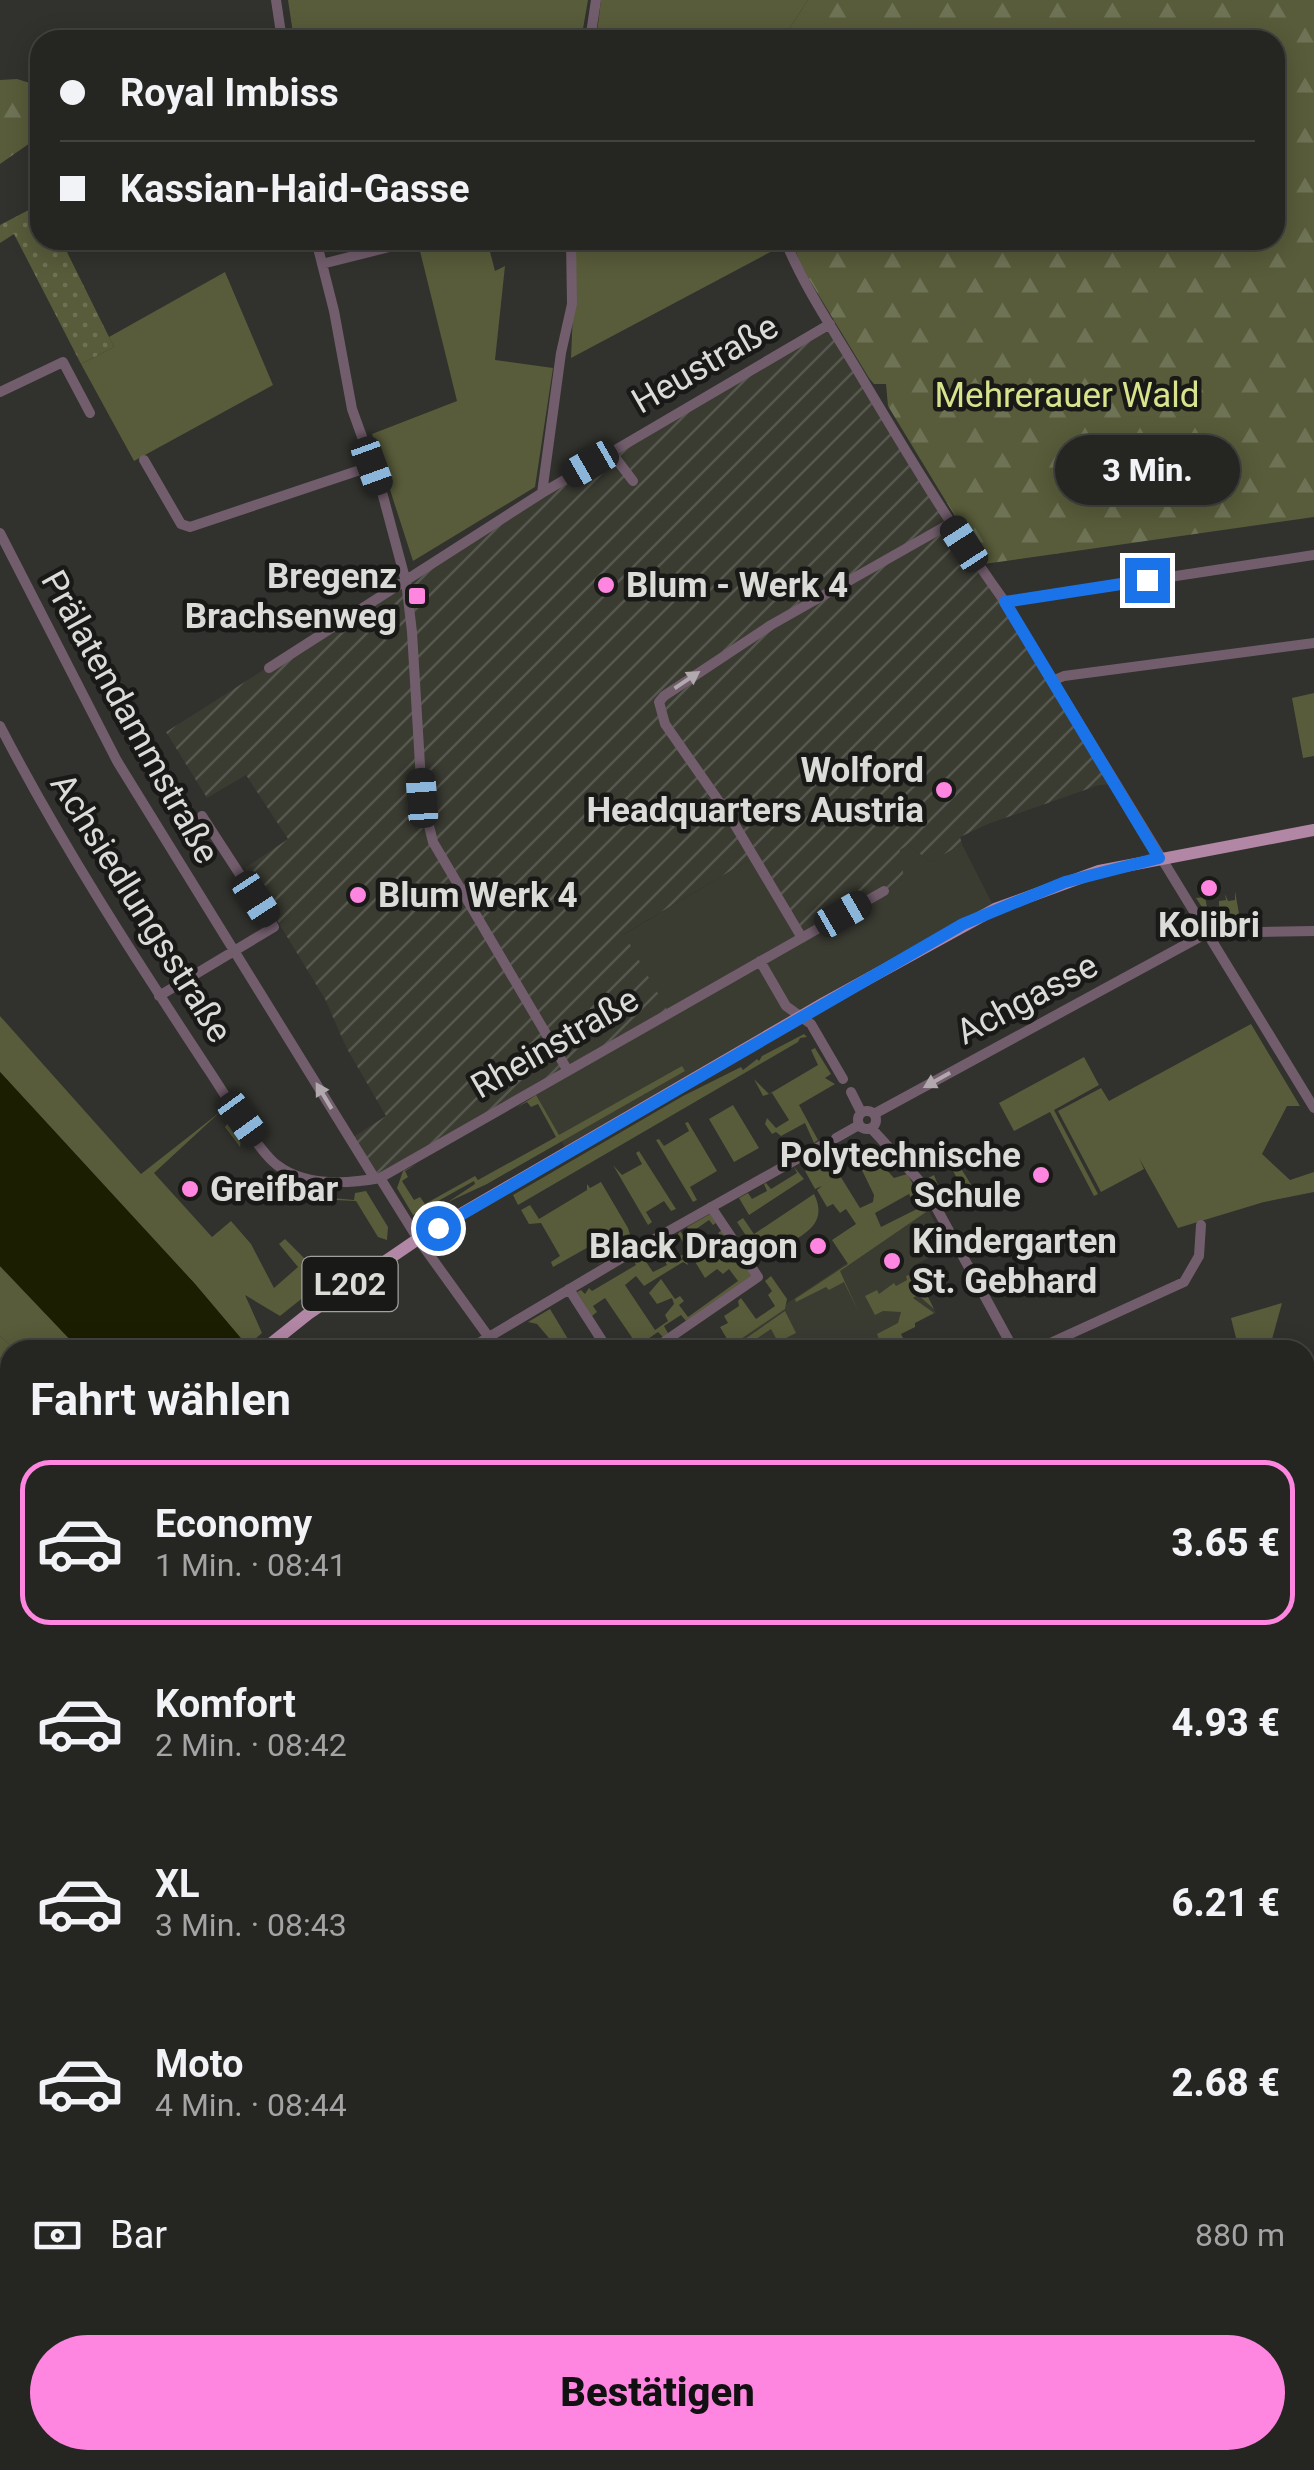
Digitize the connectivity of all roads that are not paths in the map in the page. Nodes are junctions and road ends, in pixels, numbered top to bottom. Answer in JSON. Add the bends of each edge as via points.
{"nodes":[{"id":1,"x":276,"y":0,"type":"edge"},
{"id":2,"x":596,"y":0,"type":"edge"},
{"id":3,"x":280,"y":30,"type":"edge"},
{"id":4,"x":592,"y":30,"type":"edge"},
{"id":5,"x":318,"y":250,"type":"edge"},
{"id":6,"x":378,"y":250,"type":"edge"},
{"id":7,"x":572,"y":250,"type":"edge"},
{"id":8,"x":789,"y":250,"type":"edge"},
{"id":9,"x":322,"y":264,"type":"junction"},
{"id":10,"x":830,"y":324,"type":"junction"},
{"id":11,"x":0,"y":392,"type":"edge"},
{"id":12,"x":90,"y":413,"type":"dead end"},
{"id":13,"x":611,"y":452,"type":"junction"},
{"id":14,"x":144,"y":460,"type":"dead end"},
{"id":15,"x":372,"y":466,"type":"junction"},
{"id":16,"x":633,"y":481,"type":"dead end"},
{"id":17,"x":542,"y":492,"type":"junction"},
{"id":18,"x":951,"y":523,"type":"junction"},
{"id":19,"x":0,"y":534,"type":"edge"},
{"id":20,"x":1314,"y":555,"type":"edge"},
{"id":21,"x":406,"y":582,"type":"junction"},
{"id":22,"x":1005,"y":602,"type":"junction"},
{"id":23,"x":1314,"y":643,"type":"edge"},
{"id":24,"x":269,"y":668,"type":"dead end"},
{"id":25,"x":1052,"y":681,"type":"junction"},
{"id":26,"x":0,"y":726,"type":"edge"},
{"id":27,"x":202,"y":816,"type":"dead end"},
{"id":28,"x":1314,"y":830,"type":"edge"},
{"id":29,"x":1159,"y":858,"type":"junction"},
{"id":30,"x":884,"y":891,"type":"dead end"},
{"id":31,"x":1314,"y":930,"type":"edge"},
{"id":32,"x":1207,"y":934,"type":"junction"},
{"id":33,"x":802,"y":938,"type":"junction"},
{"id":34,"x":233,"y":952,"type":"junction"},
{"id":35,"x":760,"y":961,"type":"junction"},
{"id":36,"x":159,"y":996,"type":"junction"},
{"id":37,"x":800,"y":1017,"type":"junction"},
{"id":38,"x":568,"y":1071,"type":"junction"},
{"id":39,"x":842,"y":1078,"type":"dead end"},
{"id":40,"x":851,"y":1092,"type":"dead end"},
{"id":41,"x":1314,"y":1108,"type":"edge"},
{"id":42,"x":861,"y":1112,"type":"junction"},
{"id":43,"x":874,"y":1114,"type":"junction"},
{"id":44,"x":865,"y":1126,"type":"junction"},
{"id":45,"x":836,"y":1138,"type":"dead end"},
{"id":46,"x":822,"y":1145,"type":"dead end"},
{"id":47,"x":378,"y":1179,"type":"junction"},
{"id":48,"x":711,"y":1207,"type":"junction"},
{"id":49,"x":1201,"y":1226,"type":"dead end"},
{"id":50,"x":418,"y":1239,"type":"junction"},
{"id":51,"x":652,"y":1241,"type":"dead end"},
{"id":52,"x":637,"y":1249,"type":"dead end"},
{"id":53,"x":568,"y":1290,"type":"junction"},
{"id":54,"x":488,"y":1338,"type":"junction"},
{"id":55,"x":274,"y":1340,"type":"edge"},
{"id":56,"x":484,"y":1340,"type":"edge"},
{"id":57,"x":601,"y":1340,"type":"edge"},
{"id":58,"x":666,"y":1340,"type":"edge"},
{"id":59,"x":1008,"y":1340,"type":"edge"},
{"id":60,"x":1057,"y":1340,"type":"edge"}],
"edges":[{"from":1,"to":3,"type":"street"},
{"from":2,"to":4,"type":"street"},
{"from":5,"to":9,"type":"street"},
{"from":6,"to":9,"type":"street"},
{"from":7,"to":17,"type":"street","via":[[572,304]]},
{"from":8,"to":10,"type":"street"},
{"from":9,"to":15,"type":"street","via":[[352,409]]},
{"from":10,"to":13,"type":"street","name":"Heustraße"},
{"from":10,"to":18,"type":"street"},
{"from":11,"to":12,"type":"street","via":[[63,362]]},
{"from":13,"to":16,"type":"street"},
{"from":13,"to":17,"type":"street","name":"Heustraße"},
{"from":14,"to":15,"type":"street","via":[[181,524],[190,527]]},
{"from":15,"to":21,"type":"street"},
{"from":17,"to":21,"type":"street","name":"Heustraße"},
{"from":18,"to":22,"type":"street"},
{"from":33,"to":18,"type":"street","one_way":true,"via":[[658,708],[664,696],[736,647]]},
{"from":19,"to":34,"type":"street","name":"Prälatendammstraße","via":[[116,761]]},
{"from":20,"to":22,"type":"street"},
{"from":21,"to":24,"type":"street","name":"Heustraße"},
{"from":21,"to":38,"type":"street","via":[[422,798],[432,842]]},
{"from":22,"to":25,"type":"street"},
{"from":23,"to":25,"type":"street"},
{"from":25,"to":29,"type":"street"},
{"from":26,"to":36,"type":"street","name":"Achsiedlungsstraße"},
{"from":27,"to":34,"type":"street","via":[[274,927]]},
{"from":28,"to":29,"type":"main road","number":"L202"},
{"from":29,"to":32,"type":"street"},
{"from":29,"to":37,"type":"main road","number":"L202","via":[[994,909]]},
{"from":30,"to":33,"type":"street","name":"Rheinstraße"},
{"from":31,"to":32,"type":"street"},
{"from":32,"to":41,"type":"street"},
{"from":32,"to":43,"type":"street","name":"Achgasse","one_way":true},
{"from":33,"to":35,"type":"street","name":"Rheinstraße"},
{"from":34,"to":36,"type":"street"},
{"from":47,"to":34,"type":"street","name":"Prälatendammstraße","one_way":true},
{"from":35,"to":37,"type":"street"},
{"from":35,"to":38,"type":"street","name":"Rheinstraße"},
{"from":36,"to":47,"type":"street","name":"Achsiedlungsstraße","via":[[275,1164],[313,1180]]},
{"from":37,"to":39,"type":"street","via":[[811,1024]]},
{"from":37,"to":50,"type":"main road","number":"L202"},
{"from":38,"to":47,"type":"street","name":"Rheinstraße"},
{"from":40,"to":42,"type":"street"},
{"from":42,"to":43,"type":"street"},
{"from":42,"to":44,"type":"street","via":[[857,1120]]},
{"from":43,"to":44,"type":"street","via":[[876,1123]]},
{"from":44,"to":45,"type":"street"},
{"from":44,"to":59,"type":"street","via":[[924,1187]]},
{"from":46,"to":48,"type":"street"},
{"from":47,"to":50,"type":"street"},
{"from":48,"to":51,"type":"street"},
{"from":48,"to":58,"type":"street","via":[[758,1276]]},
{"from":49,"to":60,"type":"street","via":[[1199,1256],[1184,1282]]},
{"from":50,"to":54,"type":"street"},
{"from":50,"to":55,"type":"main road","number":"L202"},
{"from":52,"to":53,"type":"street"},
{"from":53,"to":54,"type":"street"},
{"from":53,"to":57,"type":"street"},
{"from":54,"to":56,"type":"street"}]}
